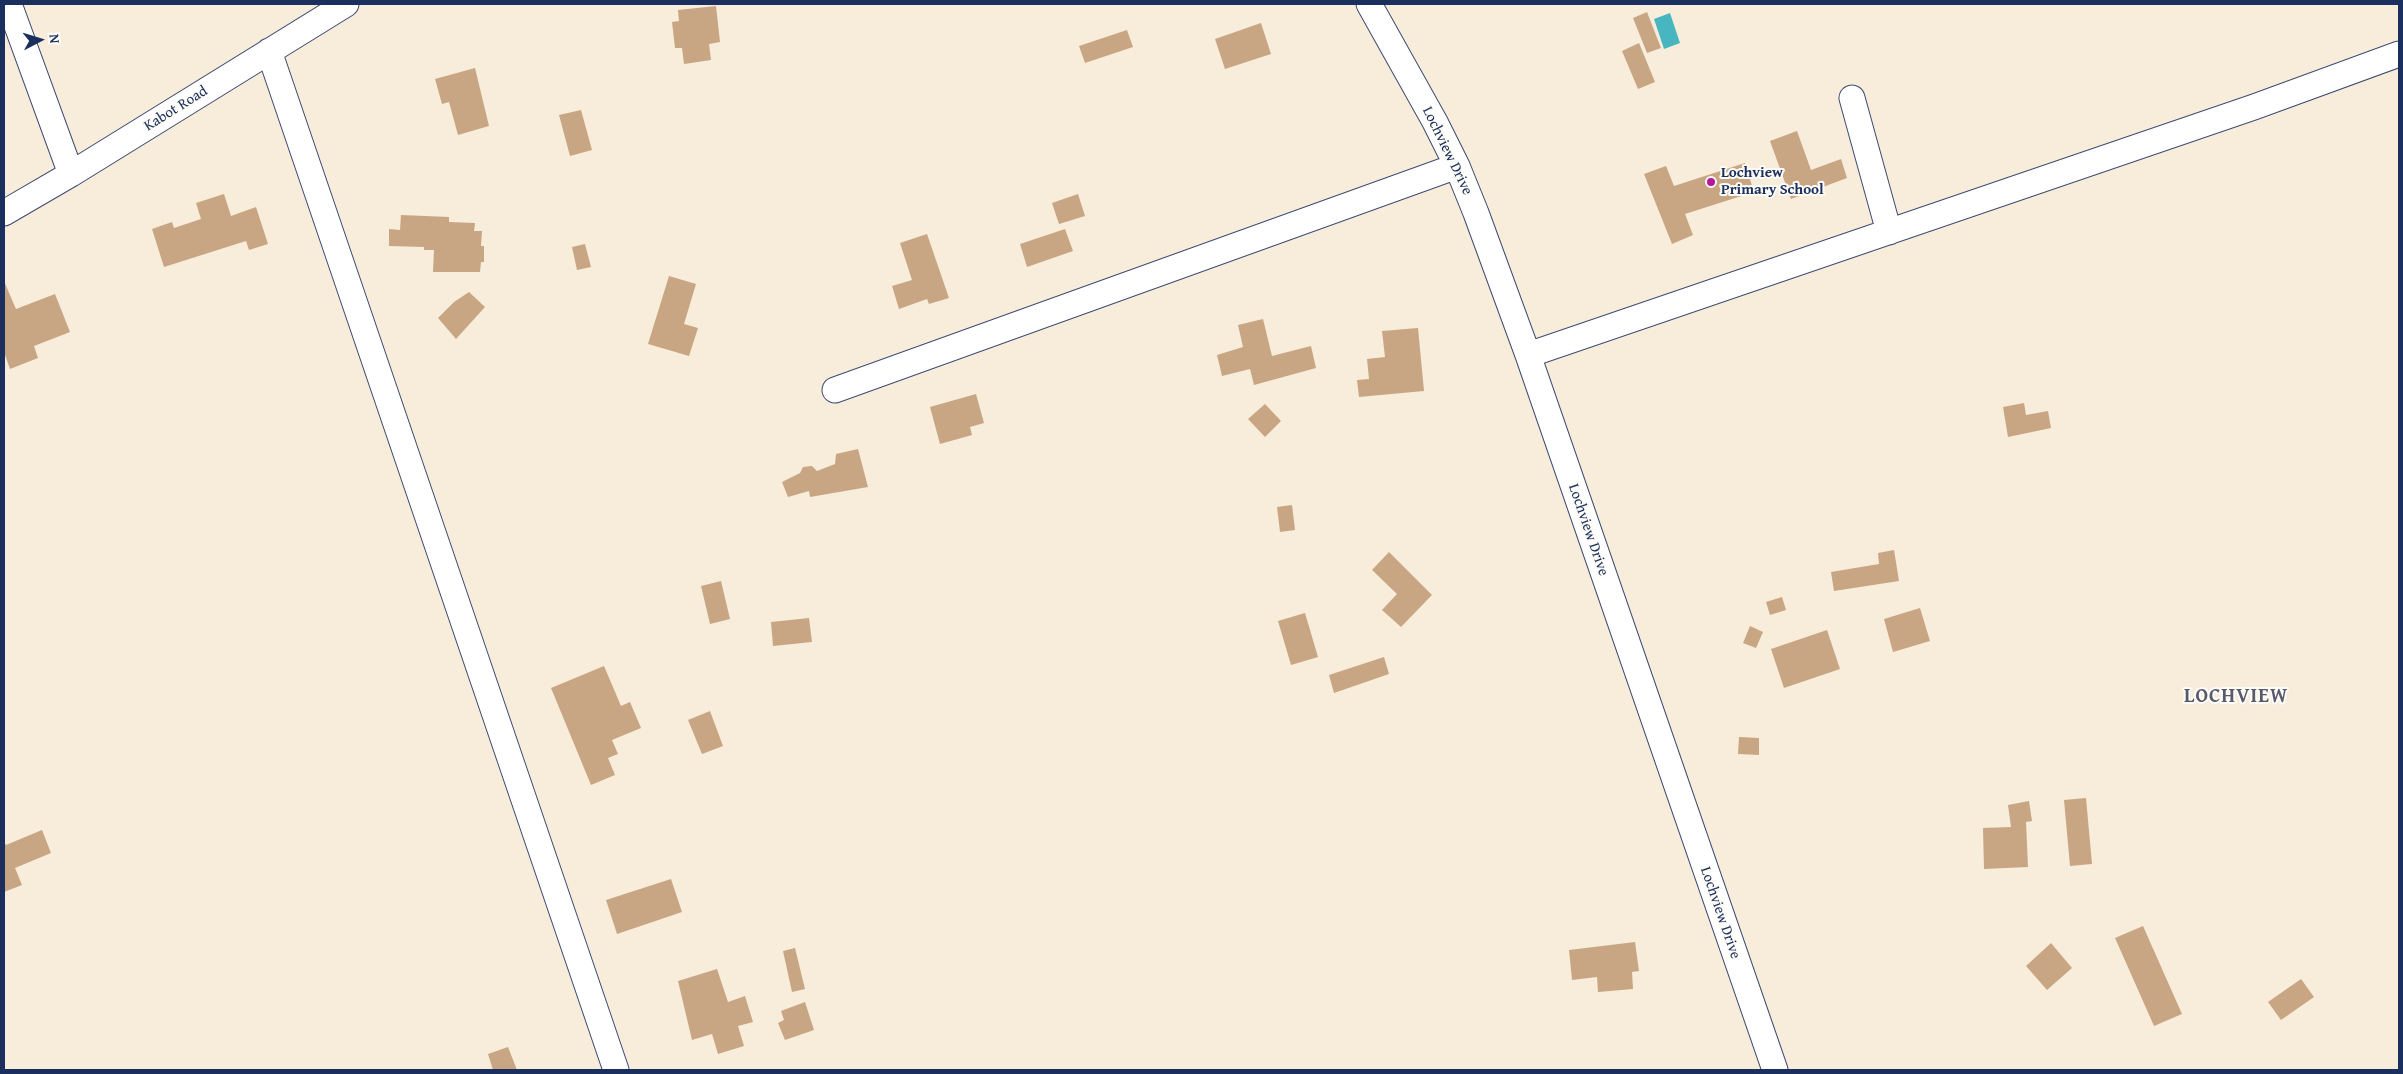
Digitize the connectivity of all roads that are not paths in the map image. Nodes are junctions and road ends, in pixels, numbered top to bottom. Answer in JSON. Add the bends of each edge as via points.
{"nodes":[{"id":1,"x":9,"y":4,"type":"edge"},
{"id":2,"x":346,"y":4,"type":"edge"},
{"id":3,"x":1368,"y":4,"type":"edge"},
{"id":4,"x":268,"y":51,"type":"junction"},
{"id":5,"x":2399,"y":54,"type":"edge"},
{"id":6,"x":1852,"y":98,"type":"dead end"},
{"id":7,"x":1457,"y":166,"type":"junction"},
{"id":8,"x":71,"y":174,"type":"junction"},
{"id":9,"x":4,"y":213,"type":"edge"},
{"id":10,"x":1889,"y":232,"type":"junction"},
{"id":11,"x":1528,"y":355,"type":"junction"},
{"id":12,"x":835,"y":390,"type":"dead end"},
{"id":13,"x":616,"y":1070,"type":"edge"},
{"id":14,"x":1775,"y":1070,"type":"edge"}],
"edges":[{"from":1,"to":8,"type":"street"},
{"from":2,"to":4,"type":"street","name":"Kabot Road"},
{"from":3,"to":7,"type":"street","name":"Lochview Drive"},
{"from":4,"to":8,"type":"street","name":"Kabot Road"},
{"from":4,"to":13,"type":"street"},
{"from":5,"to":10,"type":"street"},
{"from":6,"to":10,"type":"street"},
{"from":7,"to":11,"type":"street","name":"Lochview Drive"},
{"from":7,"to":12,"type":"street"},
{"from":8,"to":9,"type":"street","name":"Kabot Road"},
{"from":10,"to":11,"type":"street"},
{"from":11,"to":14,"type":"street","name":"Lochview Drive"}]}
